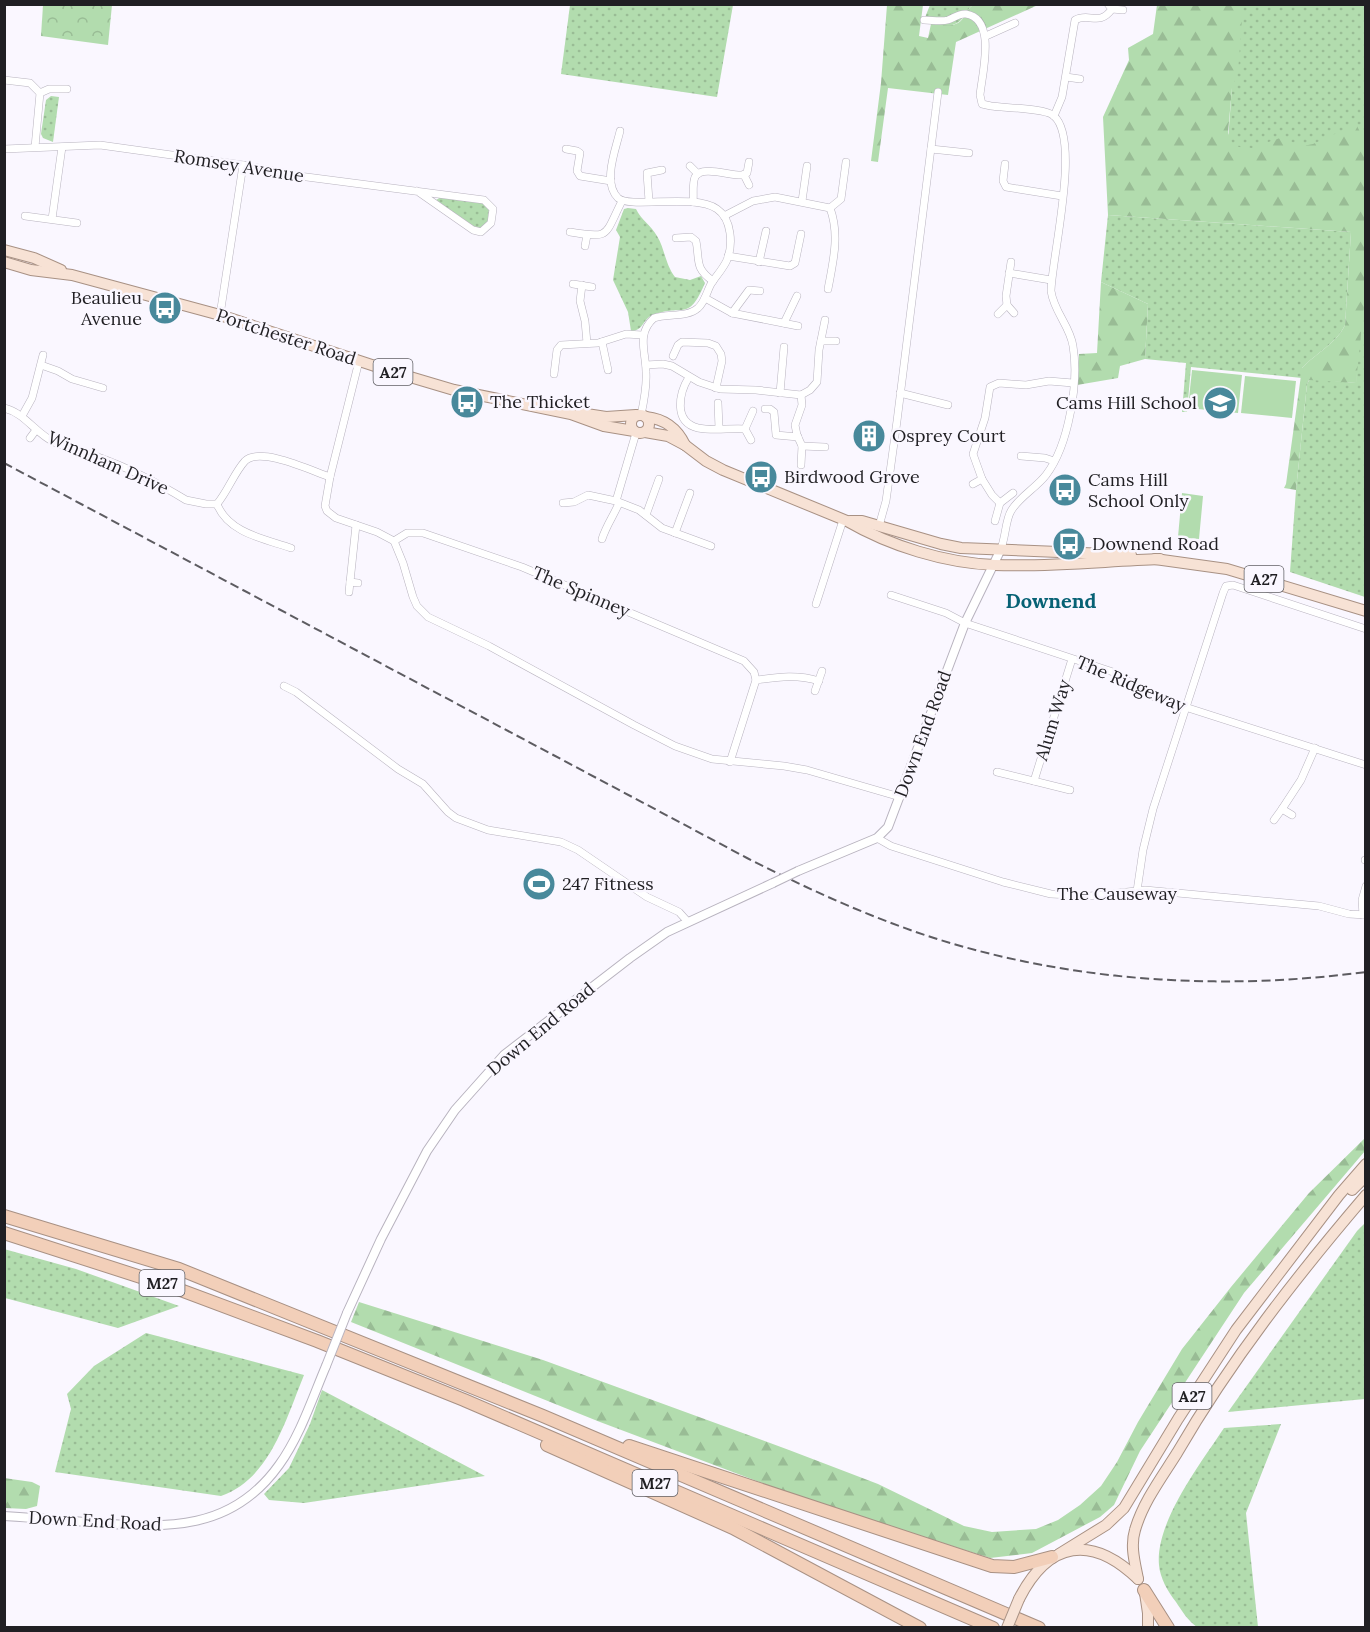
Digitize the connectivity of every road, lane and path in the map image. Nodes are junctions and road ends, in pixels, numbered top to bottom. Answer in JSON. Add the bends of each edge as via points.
{"nodes":[{"id":1,"x":1110,"y":7,"type":"edge"},
{"id":2,"x":1123,"y":10,"type":"dead end"},
{"id":3,"x":924,"y":20,"type":"dead end"},
{"id":4,"x":1015,"y":23,"type":"dead end"},
{"id":5,"x":986,"y":36,"type":"junction"},
{"id":6,"x":1066,"y":77,"type":"junction"},
{"id":7,"x":1080,"y":79,"type":"dead end"},
{"id":8,"x":4,"y":80,"type":"edge"},
{"id":9,"x":67,"y":89,"type":"dead end"},
{"id":10,"x":938,"y":92,"type":"dead end"},
{"id":11,"x":40,"y":93,"type":"junction"},
{"id":12,"x":1054,"y":116,"type":"junction"},
{"id":13,"x":620,"y":131,"type":"dead end"},
{"id":14,"x":35,"y":147,"type":"junction"},
{"id":15,"x":62,"y":147,"type":"junction"},
{"id":16,"x":4,"y":149,"type":"edge"},
{"id":17,"x":566,"y":149,"type":"dead end"},
{"id":18,"x":931,"y":149,"type":"junction"},
{"id":19,"x":969,"y":153,"type":"dead end"},
{"id":20,"x":749,"y":162,"type":"dead end"},
{"id":21,"x":846,"y":162,"type":"dead end"},
{"id":22,"x":1005,"y":164,"type":"dead end"},
{"id":23,"x":243,"y":165,"type":"junction"},
{"id":24,"x":690,"y":166,"type":"dead end"},
{"id":25,"x":807,"y":166,"type":"dead end"},
{"id":26,"x":662,"y":170,"type":"dead end"},
{"id":27,"x":698,"y":174,"type":"junction"},
{"id":28,"x":744,"y":175,"type":"junction"},
{"id":29,"x":611,"y":181,"type":"junction"},
{"id":30,"x":805,"y":181,"type":"junction"},
{"id":31,"x":814,"y":182,"type":"dead end"},
{"id":32,"x":749,"y":185,"type":"dead end"},
{"id":33,"x":417,"y":191,"type":"junction"},
{"id":34,"x":1062,"y":196,"type":"junction"},
{"id":35,"x":622,"y":201,"type":"junction"},
{"id":36,"x":648,"y":201,"type":"junction"},
{"id":37,"x":801,"y":201,"type":"junction"},
{"id":38,"x":693,"y":202,"type":"junction"},
{"id":39,"x":830,"y":208,"type":"junction"},
{"id":40,"x":25,"y":216,"type":"dead end"},
{"id":41,"x":724,"y":216,"type":"junction"},
{"id":42,"x":52,"y":219,"type":"junction"},
{"id":43,"x":76,"y":223,"type":"dead end"},
{"id":44,"x":766,"y":231,"type":"dead end"},
{"id":45,"x":570,"y":232,"type":"dead end"},
{"id":46,"x":587,"y":235,"type":"junction"},
{"id":47,"x":676,"y":238,"type":"dead end"},
{"id":48,"x":802,"y":238,"type":"dead end"},
{"id":49,"x":585,"y":246,"type":"dead end"},
{"id":50,"x":4,"y":250,"type":"edge"},
{"id":51,"x":728,"y":256,"type":"junction"},
{"id":52,"x":4,"y":262,"type":"edge"},
{"id":53,"x":759,"y":262,"type":"junction"},
{"id":54,"x":1011,"y":262,"type":"dead end"},
{"id":55,"x":1009,"y":273,"type":"junction"},
{"id":56,"x":72,"y":275,"type":"junction"},
{"id":57,"x":1051,"y":280,"type":"junction"},
{"id":58,"x":713,"y":281,"type":"junction"},
{"id":59,"x":573,"y":284,"type":"dead end"},
{"id":60,"x":582,"y":285,"type":"junction"},
{"id":61,"x":592,"y":287,"type":"dead end"},
{"id":62,"x":828,"y":289,"type":"dead end"},
{"id":63,"x":760,"y":291,"type":"dead end"},
{"id":64,"x":797,"y":296,"type":"dead end"},
{"id":65,"x":705,"y":298,"type":"junction"},
{"id":66,"x":1007,"y":305,"type":"junction"},
{"id":67,"x":732,"y":313,"type":"junction"},
{"id":68,"x":1014,"y":313,"type":"dead end"},
{"id":69,"x":998,"y":314,"type":"dead end"},
{"id":70,"x":220,"y":315,"type":"junction"},
{"id":71,"x":825,"y":320,"type":"dead end"},
{"id":72,"x":784,"y":323,"type":"junction"},
{"id":73,"x":798,"y":326,"type":"dead end"},
{"id":74,"x":642,"y":335,"type":"junction"},
{"id":75,"x":821,"y":341,"type":"junction"},
{"id":76,"x":836,"y":341,"type":"dead end"},
{"id":77,"x":602,"y":342,"type":"junction"},
{"id":78,"x":587,"y":343,"type":"junction"},
{"id":79,"x":784,"y":347,"type":"dead end"},
{"id":80,"x":43,"y":355,"type":"dead end"},
{"id":81,"x":673,"y":356,"type":"dead end"},
{"id":82,"x":359,"y":361,"type":"junction"},
{"id":83,"x":41,"y":365,"type":"junction"},
{"id":84,"x":646,"y":365,"type":"junction"},
{"id":85,"x":608,"y":370,"type":"dead end"},
{"id":86,"x":554,"y":375,"type":"dead end"},
{"id":87,"x":689,"y":377,"type":"junction"},
{"id":88,"x":1073,"y":383,"type":"junction"},
{"id":89,"x":103,"y":388,"type":"dead end"},
{"id":90,"x":716,"y":388,"type":"junction"},
{"id":91,"x":780,"y":393,"type":"junction"},
{"id":92,"x":900,"y":393,"type":"junction"},
{"id":93,"x":801,"y":395,"type":"junction"},
{"id":94,"x":718,"y":403,"type":"dead end"},
{"id":95,"x":948,"y":405,"type":"dead end"},
{"id":96,"x":4,"y":408,"type":"edge"},
{"id":97,"x":765,"y":409,"type":"dead end"},
{"id":98,"x":753,"y":411,"type":"dead end"},
{"id":99,"x":571,"y":414,"type":"junction"},
{"id":100,"x":22,"y":416,"type":"junction"},
{"id":101,"x":641,"y":416,"type":"junction"},
{"id":102,"x":719,"y":428,"type":"junction"},
{"id":103,"x":745,"y":429,"type":"junction"},
{"id":104,"x":36,"y":430,"type":"junction"},
{"id":105,"x":638,"y":432,"type":"junction"},
{"id":106,"x":798,"y":437,"type":"junction"},
{"id":107,"x":30,"y":438,"type":"dead end"},
{"id":108,"x":751,"y":440,"type":"dead end"},
{"id":109,"x":685,"y":445,"type":"junction"},
{"id":110,"x":802,"y":446,"type":"junction"},
{"id":111,"x":825,"y":447,"type":"dead end"},
{"id":112,"x":1021,"y":456,"type":"dead end"},
{"id":113,"x":1054,"y":461,"type":"junction"},
{"id":114,"x":801,"y":465,"type":"dead end"},
{"id":115,"x":330,"y":477,"type":"junction"},
{"id":116,"x":982,"y":479,"type":"junction"},
{"id":117,"x":659,"y":480,"type":"dead end"},
{"id":118,"x":973,"y":484,"type":"dead end"},
{"id":119,"x":690,"y":493,"type":"dead end"},
{"id":120,"x":1012,"y":493,"type":"dead end"},
{"id":121,"x":617,"y":502,"type":"junction"},
{"id":122,"x":563,"y":503,"type":"dead end"},
{"id":123,"x":1000,"y":503,"type":"junction"},
{"id":124,"x":217,"y":504,"type":"junction"},
{"id":125,"x":645,"y":515,"type":"junction"},
{"id":126,"x":845,"y":521,"type":"junction"},
{"id":127,"x":995,"y":521,"type":"dead end"},
{"id":128,"x":356,"y":525,"type":"junction"},
{"id":129,"x":879,"y":526,"type":"junction"},
{"id":130,"x":675,"y":533,"type":"junction"},
{"id":131,"x":602,"y":539,"type":"dead end"},
{"id":132,"x":394,"y":542,"type":"junction"},
{"id":133,"x":711,"y":546,"type":"dead end"},
{"id":134,"x":291,"y":548,"type":"dead end"},
{"id":135,"x":1000,"y":551,"type":"junction"},
{"id":136,"x":1160,"y":559,"type":"junction"},
{"id":137,"x":994,"y":565,"type":"junction"},
{"id":138,"x":349,"y":591,"type":"dead end"},
{"id":139,"x":891,"y":595,"type":"dead end"},
{"id":140,"x":816,"y":604,"type":"dead end"},
{"id":141,"x":1365,"y":611,"type":"edge"},
{"id":142,"x":965,"y":623,"type":"junction"},
{"id":143,"x":1365,"y":629,"type":"edge"},
{"id":144,"x":1072,"y":659,"type":"junction"},
{"id":145,"x":822,"y":671,"type":"dead end"},
{"id":146,"x":756,"y":680,"type":"junction"},
{"id":147,"x":819,"y":681,"type":"junction"},
{"id":148,"x":284,"y":686,"type":"dead end"},
{"id":149,"x":815,"y":691,"type":"dead end"},
{"id":150,"x":1186,"y":708,"type":"junction"},
{"id":151,"x":1315,"y":748,"type":"junction"},
{"id":152,"x":730,"y":762,"type":"junction"},
{"id":153,"x":1365,"y":765,"type":"edge"},
{"id":154,"x":997,"y":772,"type":"dead end"},
{"id":155,"x":1034,"y":781,"type":"junction"},
{"id":156,"x":1070,"y":790,"type":"dead end"},
{"id":157,"x":900,"y":797,"type":"junction"},
{"id":158,"x":1282,"y":809,"type":"junction"},
{"id":159,"x":1292,"y":815,"type":"dead end"},
{"id":160,"x":1274,"y":820,"type":"dead end"},
{"id":161,"x":877,"y":838,"type":"junction"},
{"id":162,"x":1365,"y":886,"type":"edge"},
{"id":163,"x":1137,"y":891,"type":"junction"},
{"id":164,"x":1364,"y":915,"type":"edge"},
{"id":165,"x":688,"y":922,"type":"junction"},
{"id":166,"x":1365,"y":1164,"type":"edge"},
{"id":167,"x":1365,"y":1176,"type":"edge"},
{"id":168,"x":1365,"y":1194,"type":"edge"},
{"id":169,"x":1365,"y":1203,"type":"edge"},
{"id":170,"x":4,"y":1216,"type":"edge"},
{"id":171,"x":1316,"y":1226,"type":"junction"},
{"id":172,"x":4,"y":1233,"type":"edge"},
{"id":173,"x":1330,"y":1237,"type":"junction"},
{"id":174,"x":316,"y":1341,"type":"junction"},
{"id":175,"x":543,"y":1416,"type":"junction"},
{"id":176,"x":4,"y":1516,"type":"edge"},
{"id":177,"x":1055,"y":1555,"type":"junction"},
{"id":178,"x":1141,"y":1585,"type":"junction"},
{"id":179,"x":920,"y":1628,"type":"edge"},
{"id":180,"x":993,"y":1628,"type":"edge"},
{"id":181,"x":1007,"y":1628,"type":"edge"},
{"id":182,"x":1040,"y":1628,"type":"edge"},
{"id":183,"x":1148,"y":1628,"type":"edge"},
{"id":184,"x":1168,"y":1628,"type":"edge"}],
"edges":[{"from":1,"to":2,"type":"street"},
{"from":1,"to":6,"type":"street","via":[[1103,18],[1076,20]]},
{"from":3,"to":5,"type":"street","via":[[947,21],[966,14],[979,22]]},
{"from":4,"to":5,"type":"street"},
{"from":5,"to":12,"type":"street","via":[[982,104]]},
{"from":6,"to":7,"type":"street"},
{"from":6,"to":12,"type":"street"},
{"from":8,"to":11,"type":"street","via":[[30,83]]},
{"from":9,"to":11,"type":"street","via":[[57,87]]},
{"from":10,"to":18,"type":"street"},
{"from":11,"to":14,"type":"street"},
{"from":12,"to":34,"type":"street","via":[[1066,154]]},
{"from":13,"to":29,"type":"street"},
{"from":14,"to":15,"type":"street","name":"Romsey Avenue"},
{"from":14,"to":16,"type":"street","name":"Romsey Avenue"},
{"from":15,"to":23,"type":"street","name":"Romsey Avenue","via":[[100,145]]},
{"from":15,"to":42,"type":"street"},
{"from":17,"to":29,"type":"street","via":[[579,153],[578,179]]},
{"from":18,"to":19,"type":"street"},
{"from":18,"to":92,"type":"street"},
{"from":20,"to":28,"type":"street"},
{"from":21,"to":39,"type":"street","via":[[841,199]]},
{"from":22,"to":34,"type":"street","via":[[1006,187]]},
{"from":23,"to":33,"type":"street","name":"Romsey Avenue"},
{"from":23,"to":70,"type":"street"},
{"from":24,"to":27,"type":"street"},
{"from":25,"to":30,"type":"street"},
{"from":26,"to":36,"type":"street","via":[[647,173]]},
{"from":27,"to":28,"type":"street","via":[[707,171]]},
{"from":27,"to":38,"type":"street"},
{"from":28,"to":32,"type":"street"},
{"from":29,"to":35,"type":"street"},
{"from":30,"to":31,"type":"street"},
{"from":30,"to":37,"type":"street"},
{"from":33,"to":33,"type":"street","name":"Romsey Avenue","via":[[484,200],[493,209],[491,223],[481,232],[473,230]]},
{"from":34,"to":57,"type":"street"},
{"from":35,"to":36,"type":"street"},
{"from":35,"to":46,"type":"street","via":[[604,234]]},
{"from":36,"to":38,"type":"street"},
{"from":37,"to":39,"type":"street"},
{"from":37,"to":41,"type":"street","via":[[768,198]]},
{"from":38,"to":41,"type":"street","via":[[712,206]]},
{"from":39,"to":62,"type":"street","via":[[835,241]]},
{"from":40,"to":42,"type":"street"},
{"from":41,"to":51,"type":"street","via":[[730,235]]},
{"from":42,"to":43,"type":"street"},
{"from":44,"to":53,"type":"street"},
{"from":45,"to":46,"type":"street"},
{"from":46,"to":49,"type":"street"},
{"from":47,"to":58,"type":"street","via":[[691,237],[696,241],[698,266]]},
{"from":48,"to":53,"type":"street","via":[[795,263],[790,266]]},
{"from":50,"to":56,"type":"main road","name":"Portchester Road","number":"A27"},
{"from":51,"to":53,"type":"street"},
{"from":51,"to":58,"type":"street"},
{"from":52,"to":56,"type":"main road","name":"Portchester Road","number":"A27"},
{"from":54,"to":55,"type":"street"},
{"from":55,"to":57,"type":"street"},
{"from":55,"to":66,"type":"street"},
{"from":56,"to":70,"type":"main road","name":"Portchester Road","number":"A27"},
{"from":57,"to":88,"type":"street","via":[[1053,301],[1072,338]]},
{"from":58,"to":65,"type":"street"},
{"from":59,"to":60,"type":"street"},
{"from":60,"to":61,"type":"street"},
{"from":60,"to":78,"type":"street","via":[[580,301]]},
{"from":63,"to":67,"type":"street","via":[[749,290]]},
{"from":64,"to":72,"type":"street"},
{"from":65,"to":67,"type":"street"},
{"from":65,"to":74,"type":"street","via":[[690,312],[654,318]]},
{"from":66,"to":68,"type":"street"},
{"from":66,"to":69,"type":"street"},
{"from":67,"to":72,"type":"street"},
{"from":70,"to":82,"type":"main road","name":"Portchester Road","number":"A27"},
{"from":71,"to":75,"type":"street"},
{"from":72,"to":73,"type":"street"},
{"from":74,"to":77,"type":"street","via":[[626,334]]},
{"from":74,"to":84,"type":"street"},
{"from":75,"to":76,"type":"street"},
{"from":75,"to":93,"type":"street","via":[[817,382]]},
{"from":77,"to":78,"type":"street"},
{"from":77,"to":85,"type":"street","via":[[602,360]]},
{"from":78,"to":86,"type":"street","via":[[559,347]]},
{"from":79,"to":91,"type":"street"},
{"from":80,"to":83,"type":"street"},
{"from":81,"to":90,"type":"street","via":[[682,342],[712,340],[722,361]]},
{"from":82,"to":99,"type":"main road","name":"Portchester Road","number":"A27","via":[[454,390]]},
{"from":82,"to":115,"type":"street"},
{"from":83,"to":89,"type":"street"},
{"from":83,"to":100,"type":"street","via":[[32,398]]},
{"from":84,"to":87,"type":"street","via":[[672,366]]},
{"from":84,"to":101,"type":"street"},
{"from":87,"to":90,"type":"street"},
{"from":87,"to":102,"type":"street","via":[[679,404],[684,418],[694,426]]},
{"from":88,"to":113,"type":"street","via":[[1066,434]]},
{"from":88,"to":116,"type":"street","via":[[999,383],[990,387],[973,454]]},
{"from":90,"to":91,"type":"street"},
{"from":91,"to":93,"type":"street"},
{"from":92,"to":95,"type":"street"},
{"from":92,"to":129,"type":"street","via":[[886,501]]},
{"from":93,"to":106,"type":"street","via":[[795,426]]},
{"from":94,"to":102,"type":"street"},
{"from":96,"to":100,"type":"street","name":"Winnham Drive"},
{"from":97,"to":106,"type":"street","via":[[774,412],[776,435]]},
{"from":98,"to":103,"type":"street"},
{"from":99,"to":101,"type":"main road","name":"Portchester Road","number":"A27"},
{"from":99,"to":105,"type":"main road","name":"Portchester Road","number":"A27","via":[[604,426]]},
{"from":100,"to":104,"type":"street","name":"Winnham Drive"},
{"from":101,"to":105,"type":"main road","via":[[631,423]]},
{"from":101,"to":105,"type":"main road","via":[[649,424]]},
{"from":101,"to":109,"type":"main road","name":"Portchester Road","number":"A27","via":[[670,426]]},
{"from":102,"to":103,"type":"street"},
{"from":103,"to":108,"type":"street"},
{"from":104,"to":107,"type":"street","name":"Winnham Drive"},
{"from":104,"to":124,"type":"street","name":"Winnham Drive","via":[[54,442],[133,471],[186,500]]},
{"from":105,"to":109,"type":"main road","name":"Portchester Road","number":"A27","via":[[663,434]]},
{"from":105,"to":121,"type":"street"},
{"from":106,"to":110,"type":"street"},
{"from":109,"to":126,"type":"main road","name":"Portchester Road","number":"A27","via":[[723,470]]},
{"from":110,"to":111,"type":"street"},
{"from":110,"to":114,"type":"street"},
{"from":112,"to":113,"type":"street"},
{"from":113,"to":135,"type":"street","via":[[1045,477],[1010,512]]},
{"from":115,"to":124,"type":"street","via":[[265,455],[253,457]]},
{"from":115,"to":128,"type":"street","via":[[327,511]]},
{"from":116,"to":118,"type":"street"},
{"from":116,"to":123,"type":"street"},
{"from":117,"to":125,"type":"street"},
{"from":119,"to":130,"type":"street"},
{"from":120,"to":123,"type":"street"},
{"from":121,"to":122,"type":"street","via":[[588,495]]},
{"from":121,"to":125,"type":"street"},
{"from":121,"to":131,"type":"street"},
{"from":123,"to":127,"type":"street"},
{"from":124,"to":134,"type":"street","via":[[225,519],[241,530]]},
{"from":125,"to":130,"type":"street"},
{"from":126,"to":129,"type":"main road","name":"Portchester Road","number":"A27"},
{"from":126,"to":137,"type":"main road","name":"Portchester Road","number":"A27","via":[[911,549]]},
{"from":126,"to":140,"type":"street"},
{"from":128,"to":132,"type":"street"},
{"from":128,"to":138,"type":"street","via":[[354,582]]},
{"from":129,"to":135,"type":"main road","name":"Portchester Road","number":"A27","via":[[953,547]]},
{"from":130,"to":133,"type":"street"},
{"from":132,"to":146,"type":"street","name":"The Spinney","via":[[407,533],[423,533],[522,567],[744,661]]},
{"from":132,"to":152,"type":"street","via":[[417,606],[428,617],[675,746]]},
{"from":135,"to":136,"type":"main road","number":"A27","via":[[1116,553]]},
{"from":135,"to":137,"type":"street","name":"Down End Road"},
{"from":136,"to":137,"type":"main road","number":"A27"},
{"from":136,"to":141,"type":"main road","number":"A27","via":[[1227,569]]},
{"from":137,"to":142,"type":"street","name":"Down End Road"},
{"from":139,"to":142,"type":"street","name":"The Ridgeway"},
{"from":142,"to":144,"type":"street","name":"The Ridgeway"},
{"from":142,"to":157,"type":"street","name":"Down End Road"},
{"from":143,"to":150,"type":"street","via":[[1233,585],[1226,586]]},
{"from":144,"to":150,"type":"street","name":"The Ridgeway","via":[[1116,673],[1147,694]]},
{"from":144,"to":155,"type":"street","name":"Alum Way"},
{"from":145,"to":147,"type":"street"},
{"from":146,"to":147,"type":"street","via":[[804,676]]},
{"from":146,"to":152,"type":"street"},
{"from":147,"to":149,"type":"street"},
{"from":148,"to":165,"type":"street","via":[[423,784],[456,818],[488,830],[561,842],[647,897],[679,912]]},
{"from":150,"to":151,"type":"street","name":"The Ridgeway"},
{"from":150,"to":163,"type":"street","via":[[1146,835]]},
{"from":151,"to":153,"type":"street","name":"The Ridgeway"},
{"from":151,"to":158,"type":"street","via":[[1302,780]]},
{"from":152,"to":157,"type":"street","via":[[807,770]]},
{"from":154,"to":155,"type":"street","name":"Alum Way"},
{"from":155,"to":156,"type":"street","name":"Alum Way"},
{"from":157,"to":161,"type":"street","name":"Down End Road","via":[[888,827]]},
{"from":158,"to":159,"type":"street"},
{"from":158,"to":160,"type":"street"},
{"from":161,"to":163,"type":"street","name":"The Causeway","via":[[891,846],[1051,894],[1090,896]]},
{"from":161,"to":165,"type":"street","name":"Down End Road","bridge":true},
{"from":162,"to":164,"type":"street"},
{"from":163,"to":164,"type":"street","name":"The Causeway","via":[[1319,906]]},
{"from":165,"to":176,"type":"street","name":"Down End Road","bridge":true,"via":[[648,945],[504,1055],[455,1110],[422,1160],[381,1239],[297,1432],[266,1481],[226,1511],[183,1524],[158,1526]]},
{"from":166,"to":171,"type":"main road","number":"A27"},
{"from":167,"to":171,"type":"main road","number":"A27"},
{"from":168,"to":173,"type":"main road","number":"A27"},
{"from":169,"to":173,"type":"main road","number":"A27"},
{"from":170,"to":175,"type":"highway","number":"M27","via":[[179,1269]]},
{"from":171,"to":177,"type":"main road","number":"A27","via":[[1229,1340],[1124,1508],[1106,1525]]},
{"from":172,"to":174,"type":"highway","number":"M27","via":[[175,1287]]},
{"from":173,"to":178,"type":"main road","number":"A27","via":[[1224,1376],[1142,1512],[1133,1541]]},
{"from":174,"to":179,"type":"highway","number":"M27","via":[[733,1528]]},
{"from":174,"to":180,"type":"highway","number":"M27","via":[[464,1400]]},
{"from":175,"to":177,"type":"highway","number":"M27","via":[[992,1566],[1014,1567]]},
{"from":175,"to":182,"type":"highway","number":"M27"},
{"from":177,"to":178,"type":"main road","via":[[1083,1551],[1101,1554],[1122,1564]]},
{"from":177,"to":181,"type":"main road","number":"A27","bridge":true,"via":[[1034,1574]]},
{"from":178,"to":183,"type":"main road","number":"A27"},
{"from":178,"to":184,"type":"highway"}]}
